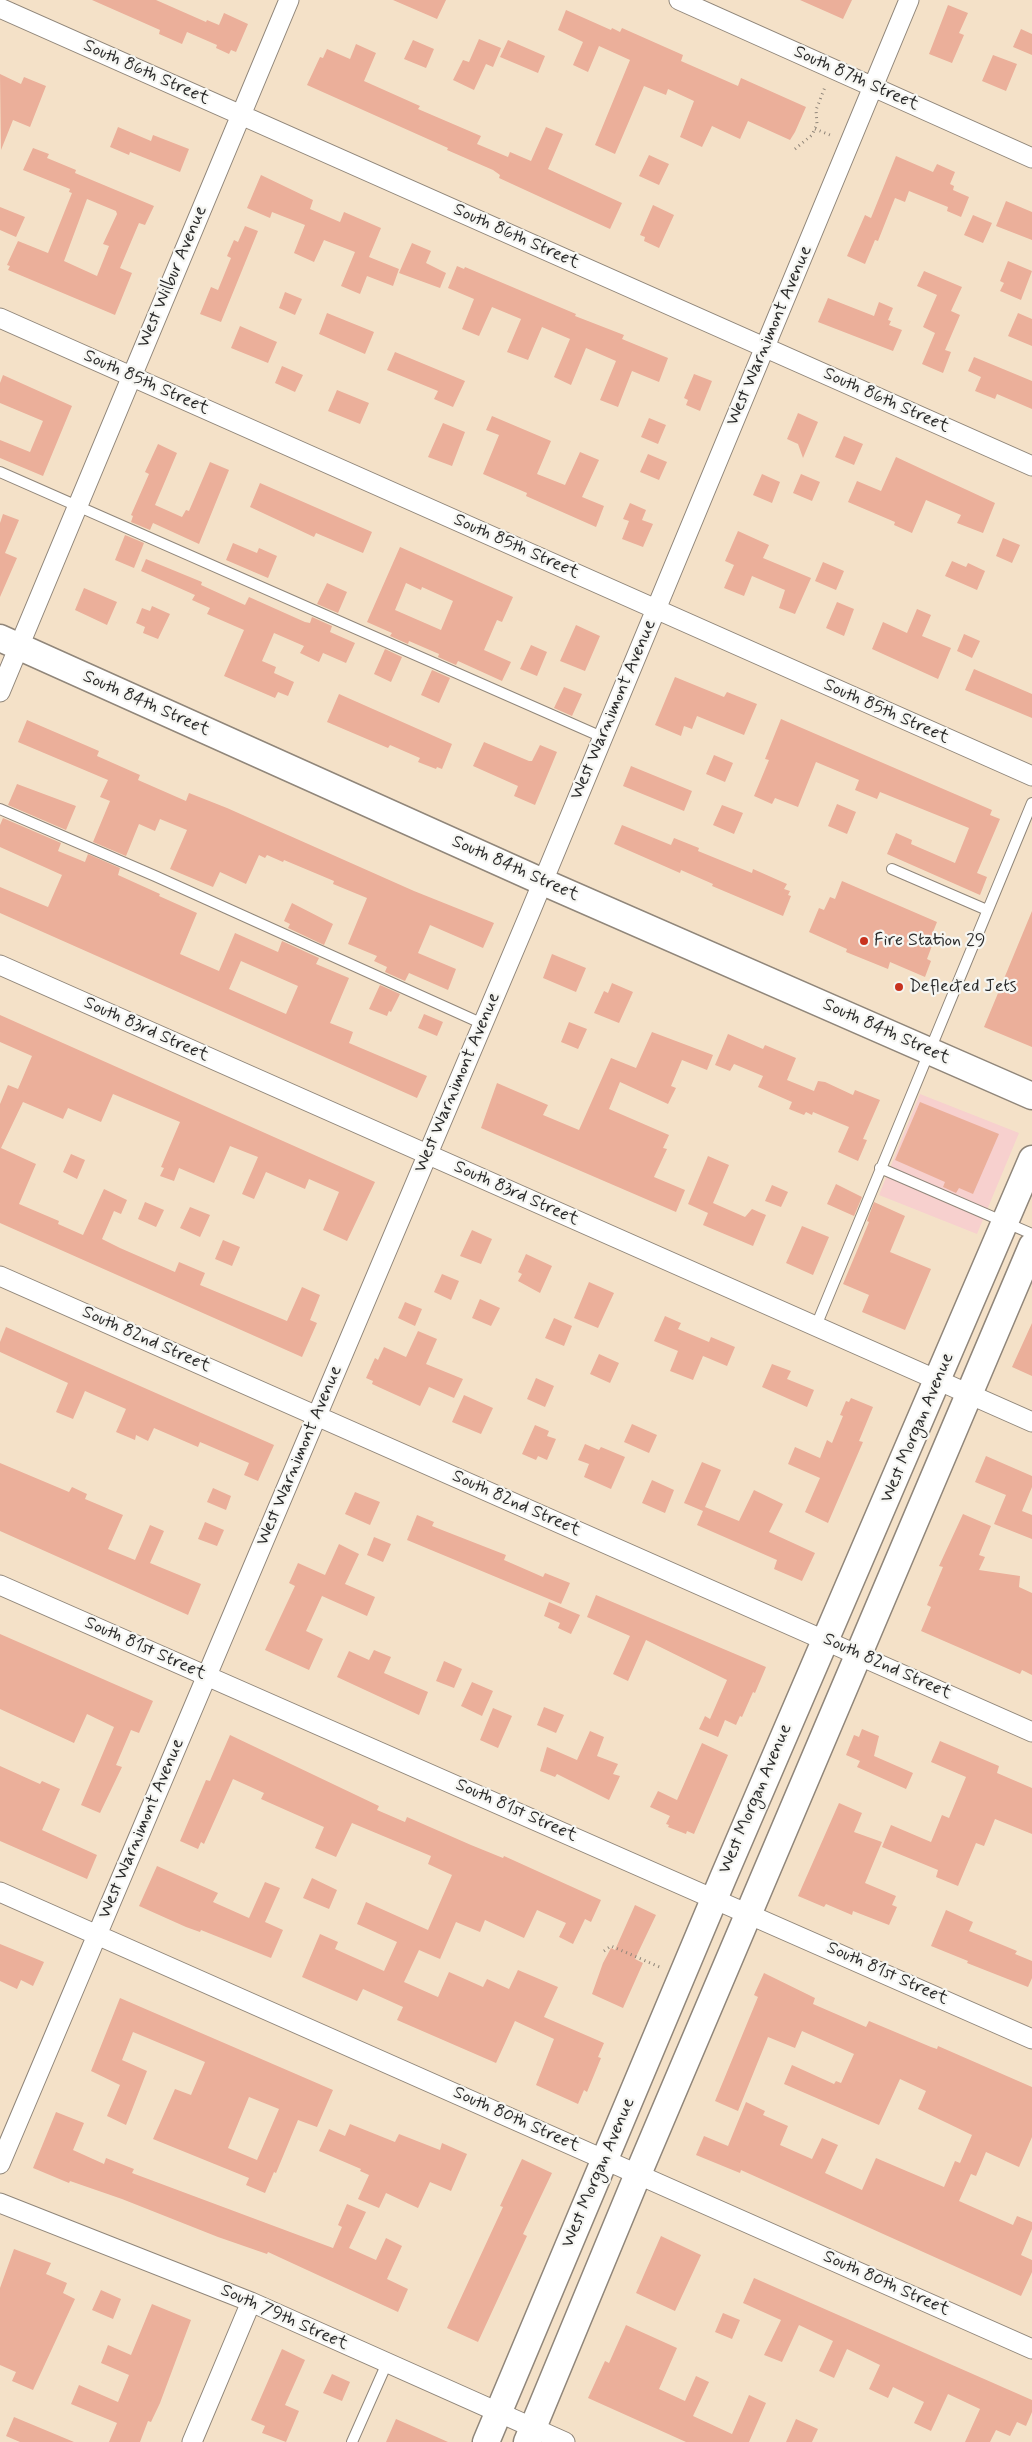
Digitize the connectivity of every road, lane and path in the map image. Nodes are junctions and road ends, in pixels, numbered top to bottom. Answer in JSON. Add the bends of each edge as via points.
{"nodes":[{"id":1,"x":289,"y":0,"type":"edge"},
{"id":2,"x":679,"y":0,"type":"edge"},
{"id":3,"x":909,"y":0,"type":"edge"},
{"id":4,"x":0,"y":8,"type":"edge"},
{"id":5,"x":874,"y":86,"type":"junction"},
{"id":6,"x":825,"y":87,"type":"dead end"},
{"id":7,"x":241,"y":116,"type":"junction"},
{"id":8,"x":815,"y":129,"type":"junction"},
{"id":9,"x":830,"y":136,"type":"dead end"},
{"id":10,"x":795,"y":148,"type":"dead end"},
{"id":11,"x":1032,"y":158,"type":"edge"},
{"id":12,"x":0,"y":318,"type":"edge"},
{"id":13,"x":766,"y":347,"type":"junction"},
{"id":14,"x":131,"y":377,"type":"junction"},
{"id":15,"x":1032,"y":466,"type":"edge"},
{"id":16,"x":0,"y":472,"type":"edge"},
{"id":17,"x":78,"y":506,"type":"junction"},
{"id":18,"x":656,"y":609,"type":"junction"},
{"id":19,"x":10,"y":643,"type":"edge"},
{"id":20,"x":0,"y":692,"type":"edge"},
{"id":21,"x":602,"y":737,"type":"junction"},
{"id":22,"x":1032,"y":776,"type":"edge"},
{"id":23,"x":1032,"y":803,"type":"edge"},
{"id":24,"x":0,"y":809,"type":"edge"},
{"id":25,"x":892,"y":869,"type":"dead end"},
{"id":26,"x":542,"y":882,"type":"junction"},
{"id":27,"x":987,"y":910,"type":"junction"},
{"id":28,"x":0,"y":965,"type":"edge"},
{"id":29,"x":483,"y":1024,"type":"junction"},
{"id":30,"x":928,"y":1050,"type":"junction"},
{"id":31,"x":1032,"y":1096,"type":"edge"},
{"id":32,"x":427,"y":1155,"type":"junction"},
{"id":33,"x":1032,"y":1159,"type":"edge"},
{"id":34,"x":880,"y":1168,"type":"junction"},
{"id":35,"x":1005,"y":1222,"type":"junction"},
{"id":36,"x":1032,"y":1234,"type":"edge"},
{"id":37,"x":1032,"y":1246,"type":"edge"},
{"id":38,"x":0,"y":1276,"type":"edge"},
{"id":39,"x":816,"y":1326,"type":"junction"},
{"id":40,"x":938,"y":1381,"type":"junction"},
{"id":41,"x":969,"y":1394,"type":"junction"},
{"id":42,"x":317,"y":1416,"type":"junction"},
{"id":43,"x":1032,"y":1422,"type":"edge"},
{"id":44,"x":0,"y":1585,"type":"edge"},
{"id":45,"x":826,"y":1640,"type":"junction"},
{"id":46,"x":859,"y":1655,"type":"junction"},
{"id":47,"x":206,"y":1676,"type":"junction"},
{"id":48,"x":1032,"y":1732,"type":"edge"},
{"id":49,"x":0,"y":1892,"type":"edge"},
{"id":50,"x":714,"y":1897,"type":"junction"},
{"id":51,"x":749,"y":1913,"type":"junction"},
{"id":52,"x":97,"y":1935,"type":"junction"},
{"id":53,"x":604,"y":1951,"type":"dead end"},
{"id":54,"x":667,"y":1970,"type":"dead end"},
{"id":55,"x":1032,"y":2039,"type":"edge"},
{"id":56,"x":605,"y":2160,"type":"junction"},
{"id":57,"x":0,"y":2164,"type":"edge"},
{"id":58,"x":638,"y":2174,"type":"junction"},
{"id":59,"x":0,"y":2203,"type":"edge"},
{"id":60,"x":251,"y":2302,"type":"junction"},
{"id":61,"x":1032,"y":2349,"type":"edge"},
{"id":62,"x":387,"y":2363,"type":"junction"},
{"id":63,"x":498,"y":2413,"type":"junction"},
{"id":64,"x":530,"y":2435,"type":"edge"},
{"id":65,"x":192,"y":2442,"type":"edge"},
{"id":66,"x":352,"y":2442,"type":"edge"},
{"id":67,"x":486,"y":2442,"type":"edge"},
{"id":68,"x":565,"y":2442,"type":"edge"}],
"edges":[{"from":1,"to":7,"type":"street","name":"West Wilbur Avenue"},
{"from":2,"to":5,"type":"street","name":"South 87th Street"},
{"from":3,"to":5,"type":"street","name":"West Warnimont Avenue"},
{"from":4,"to":7,"type":"street","name":"South 86th Street"},
{"from":5,"to":11,"type":"street","name":"South 87th Street"},
{"from":5,"to":13,"type":"street","name":"West Warnimont Avenue"},
{"from":6,"to":8,"type":"path","via":[[816,110]]},
{"from":7,"to":13,"type":"street","name":"South 86th Street"},
{"from":7,"to":14,"type":"street","name":"West Wilbur Avenue"},
{"from":8,"to":9,"type":"path"},
{"from":8,"to":10,"type":"path"},
{"from":12,"to":14,"type":"street","name":"South 85th Street"},
{"from":13,"to":15,"type":"street","name":"South 86th Street"},
{"from":13,"to":18,"type":"street","name":"West Warnimont Avenue"},
{"from":14,"to":17,"type":"street","name":"West Wilbur Avenue"},
{"from":14,"to":18,"type":"street","name":"South 85th Street"},
{"from":16,"to":17,"type":"lane"},
{"from":17,"to":19,"type":"street","name":"West Wilbur Avenue"},
{"from":17,"to":21,"type":"lane"},
{"from":18,"to":21,"type":"street","name":"West Warnimont Avenue"},
{"from":18,"to":22,"type":"street","name":"South 85th Street"},
{"from":19,"to":20,"type":"street","name":"West Wilbur Avenue"},
{"from":19,"to":26,"type":"street","name":"South 84th Street"},
{"from":21,"to":26,"type":"street","name":"West Warnimont Avenue"},
{"from":23,"to":27,"type":"lane"},
{"from":24,"to":29,"type":"lane"},
{"from":25,"to":27,"type":"lane"},
{"from":26,"to":29,"type":"street","name":"West Warnimont Avenue"},
{"from":26,"to":30,"type":"street","name":"South 84th Street"},
{"from":27,"to":30,"type":"lane"},
{"from":28,"to":32,"type":"street","name":"South 83rd Street"},
{"from":29,"to":32,"type":"street","name":"West Warnimont Avenue"},
{"from":30,"to":31,"type":"street","name":"South 84th Street"},
{"from":30,"to":34,"type":"lane"},
{"from":32,"to":39,"type":"street","name":"South 83rd Street"},
{"from":32,"to":42,"type":"street","name":"West Warnimont Avenue"},
{"from":33,"to":35,"type":"street","name":"West Morgan Avenue"},
{"from":34,"to":35,"type":"lane"},
{"from":34,"to":39,"type":"lane"},
{"from":35,"to":36,"type":"lane"},
{"from":35,"to":40,"type":"street","name":"West Morgan Avenue"},
{"from":37,"to":41,"type":"street","name":"West Morgan Avenue"},
{"from":38,"to":42,"type":"street","name":"South 82nd Street"},
{"from":39,"to":40,"type":"street","name":"South 83rd Street"},
{"from":40,"to":41,"type":"street","name":"South 83rd Street"},
{"from":40,"to":45,"type":"street","name":"West Morgan Avenue"},
{"from":41,"to":43,"type":"street","name":"South 83rd Street"},
{"from":41,"to":46,"type":"street","name":"West Morgan Avenue"},
{"from":42,"to":45,"type":"street","name":"South 82nd Street"},
{"from":42,"to":47,"type":"street","name":"West Warnimont Avenue"},
{"from":44,"to":47,"type":"street","name":"South 81st Street"},
{"from":45,"to":46,"type":"street","name":"South 82nd Street"},
{"from":45,"to":50,"type":"street","name":"West Morgan Avenue"},
{"from":46,"to":48,"type":"street","name":"South 82nd Street"},
{"from":46,"to":51,"type":"street","name":"West Morgan Avenue"},
{"from":47,"to":50,"type":"street","name":"South 81st Street"},
{"from":47,"to":52,"type":"street","name":"West Warnimont Avenue"},
{"from":49,"to":52,"type":"street","name":"South 80th Street"},
{"from":50,"to":51,"type":"street","name":"South 81st Street"},
{"from":50,"to":56,"type":"street","name":"West Morgan Avenue"},
{"from":51,"to":55,"type":"street","name":"South 81st Street"},
{"from":51,"to":58,"type":"street","name":"West Morgan Avenue"},
{"from":52,"to":56,"type":"street","name":"South 80th Street"},
{"from":52,"to":57,"type":"street","name":"West Warnimont Avenue"},
{"from":53,"to":54,"type":"path","via":[[611,1946]]},
{"from":56,"to":58,"type":"street","name":"South 80th Street"},
{"from":56,"to":63,"type":"street","name":"West Morgan Avenue"},
{"from":58,"to":61,"type":"street","name":"South 80th Street"},
{"from":58,"to":64,"type":"street","name":"West Morgan Avenue"},
{"from":59,"to":60,"type":"street","name":"South 79th Street"},
{"from":60,"to":62,"type":"street","name":"South 79th Street"},
{"from":60,"to":65,"type":"street"},
{"from":62,"to":63,"type":"street","name":"South 79th Street"},
{"from":62,"to":66,"type":"lane"},
{"from":63,"to":64,"type":"street","name":"South 79th Street"},
{"from":63,"to":67,"type":"street","name":"West Morgan Avenue"},
{"from":64,"to":68,"type":"street","name":"South 79th Street"}]}
